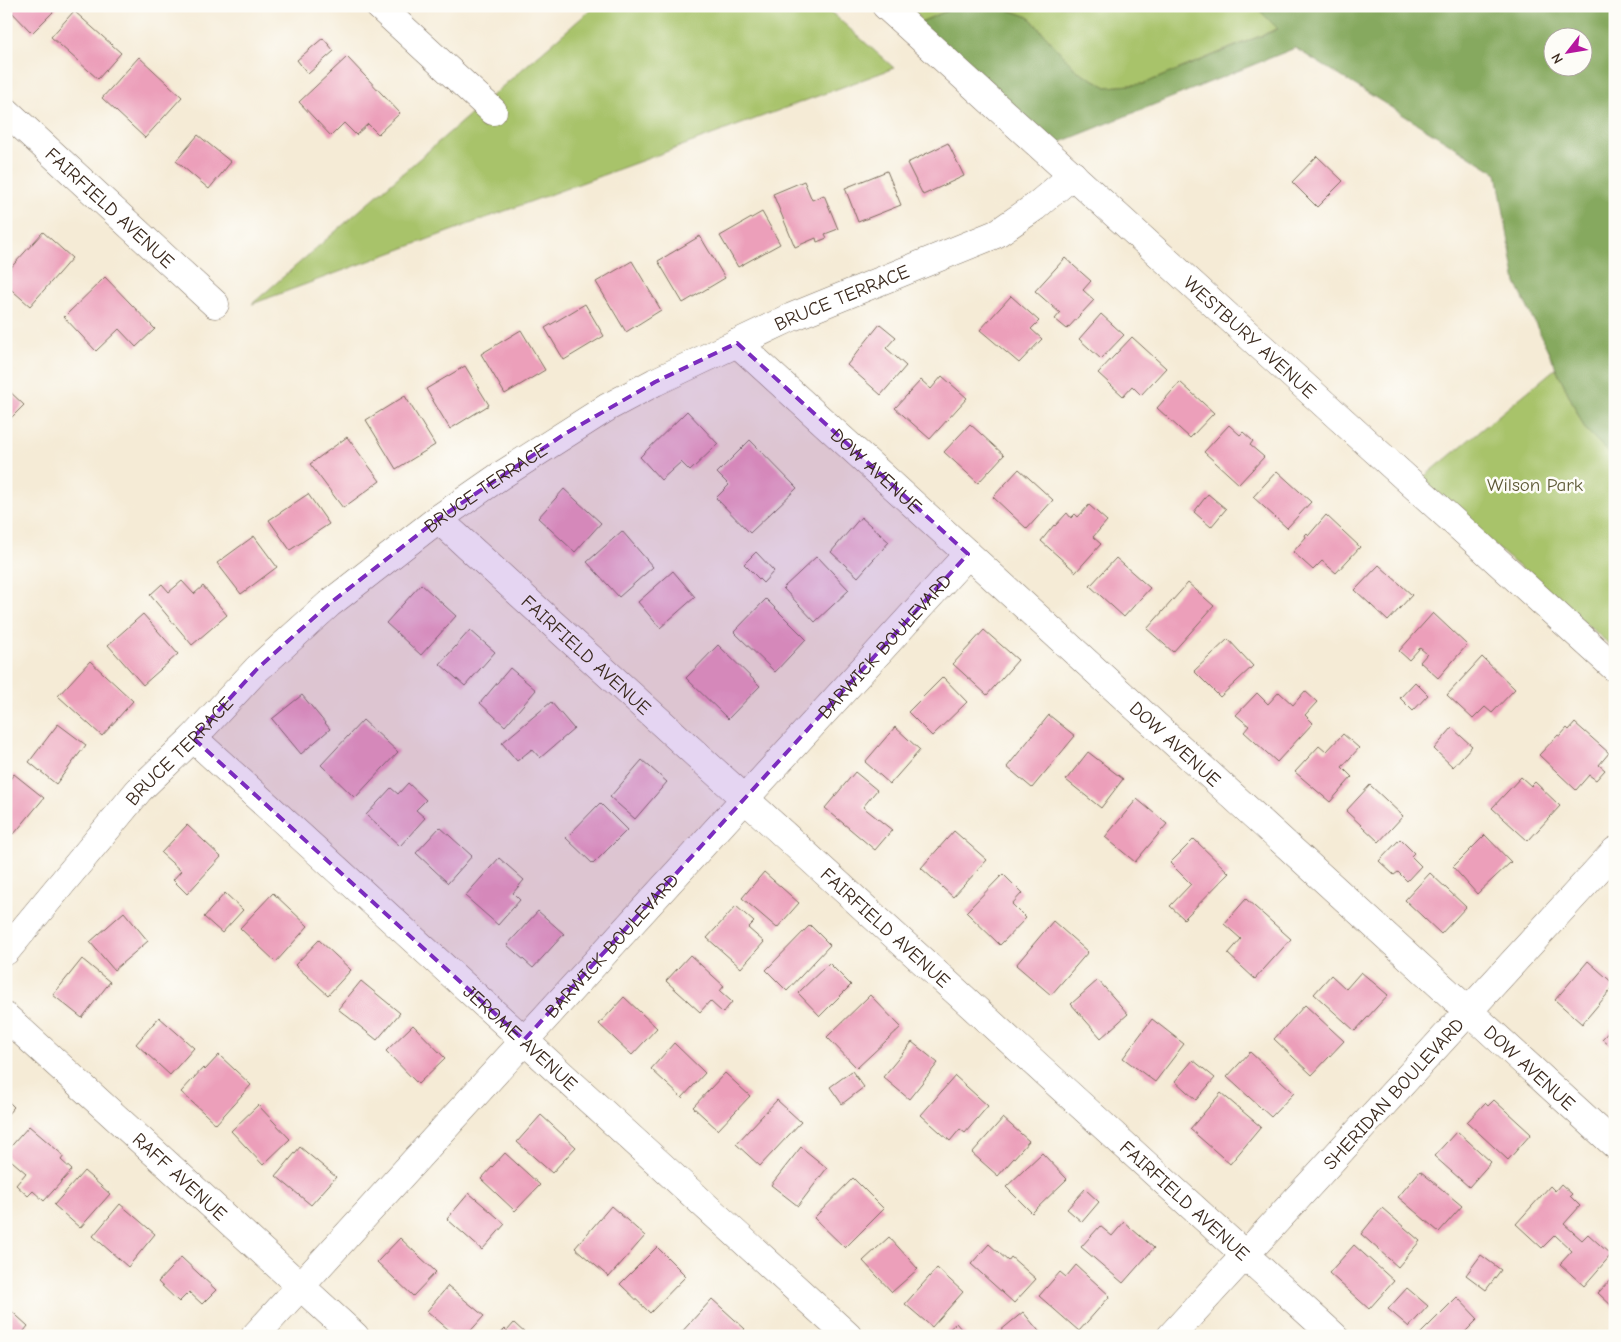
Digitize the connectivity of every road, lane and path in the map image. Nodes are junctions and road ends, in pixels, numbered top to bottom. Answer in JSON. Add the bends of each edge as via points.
{"nodes":[{"id":1,"x":379,"y":6,"type":"edge"},
{"id":2,"x":886,"y":6,"type":"edge"},
{"id":3,"x":6,"y":111,"type":"edge"},
{"id":4,"x":493,"y":111,"type":"dead end"},
{"id":5,"x":1073,"y":175,"type":"junction"},
{"id":6,"x":215,"y":304,"type":"dead end"},
{"id":7,"x":737,"y":343,"type":"junction"},
{"id":8,"x":438,"y":519,"type":"junction"},
{"id":9,"x":968,"y":554,"type":"junction"},
{"id":10,"x":1615,"y":668,"type":"edge"},
{"id":11,"x":193,"y":738,"type":"junction"},
{"id":12,"x":745,"y":798,"type":"junction"},
{"id":13,"x":1615,"y":851,"type":"edge"},
{"id":14,"x":6,"y":951,"type":"edge"},
{"id":15,"x":1468,"y":1011,"type":"junction"},
{"id":16,"x":6,"y":1017,"type":"edge"},
{"id":17,"x":524,"y":1040,"type":"junction"},
{"id":18,"x":1615,"y":1144,"type":"edge"},
{"id":19,"x":1245,"y":1255,"type":"junction"},
{"id":20,"x":300,"y":1286,"type":"junction"},
{"id":21,"x":255,"y":1336,"type":"edge"},
{"id":22,"x":355,"y":1336,"type":"edge"},
{"id":23,"x":848,"y":1336,"type":"edge"},
{"id":24,"x":1172,"y":1336,"type":"edge"},
{"id":25,"x":1334,"y":1336,"type":"edge"}],
"edges":[{"from":1,"to":4,"type":"street"},
{"from":2,"to":5,"type":"street","name":"WESTBURY AVENUE"},
{"from":3,"to":6,"type":"street","name":"FAIRFIELD AVENUE"},
{"from":5,"to":7,"type":"street","name":"BRUCE TERRACE","via":[[996,234],[827,302]]},
{"from":5,"to":10,"type":"street","name":"WESTBURY AVENUE"},
{"from":7,"to":8,"type":"street","name":"BRUCE TERRACE","via":[[608,407]]},
{"from":7,"to":9,"type":"street","name":"DOW AVENUE"},
{"from":8,"to":11,"type":"street","name":"BRUCE TERRACE","via":[[329,604],[257,669]]},
{"from":8,"to":12,"type":"street","name":"FAIRFIELD AVENUE"},
{"from":9,"to":12,"type":"street","name":"BARWICK BOULEVARD"},
{"from":9,"to":15,"type":"street","name":"DOW AVENUE"},
{"from":11,"to":14,"type":"street","name":"BRUCE TERRACE","via":[[139,790]]},
{"from":11,"to":17,"type":"street","name":"JEROME AVENUE"},
{"from":12,"to":17,"type":"street","name":"BARWICK BOULEVARD"},
{"from":12,"to":19,"type":"street","name":"FAIRFIELD AVENUE"},
{"from":13,"to":15,"type":"street","name":"SHERIDAN BOULEVARD"},
{"from":15,"to":18,"type":"street","name":"DOW AVENUE"},
{"from":15,"to":19,"type":"street","name":"SHERIDAN BOULEVARD"},
{"from":16,"to":20,"type":"street","name":"RAFF AVENUE"},
{"from":17,"to":20,"type":"street","name":"BARWICK BOULEVARD"},
{"from":17,"to":23,"type":"street","name":"JEROME AVENUE"},
{"from":19,"to":24,"type":"street","name":"SHERIDAN BOULEVARD"},
{"from":19,"to":25,"type":"street","name":"FAIRFIELD AVENUE"},
{"from":20,"to":21,"type":"street","name":"BARWICK BOULEVARD"},
{"from":20,"to":22,"type":"street","name":"RAFF AVENUE"}]}
